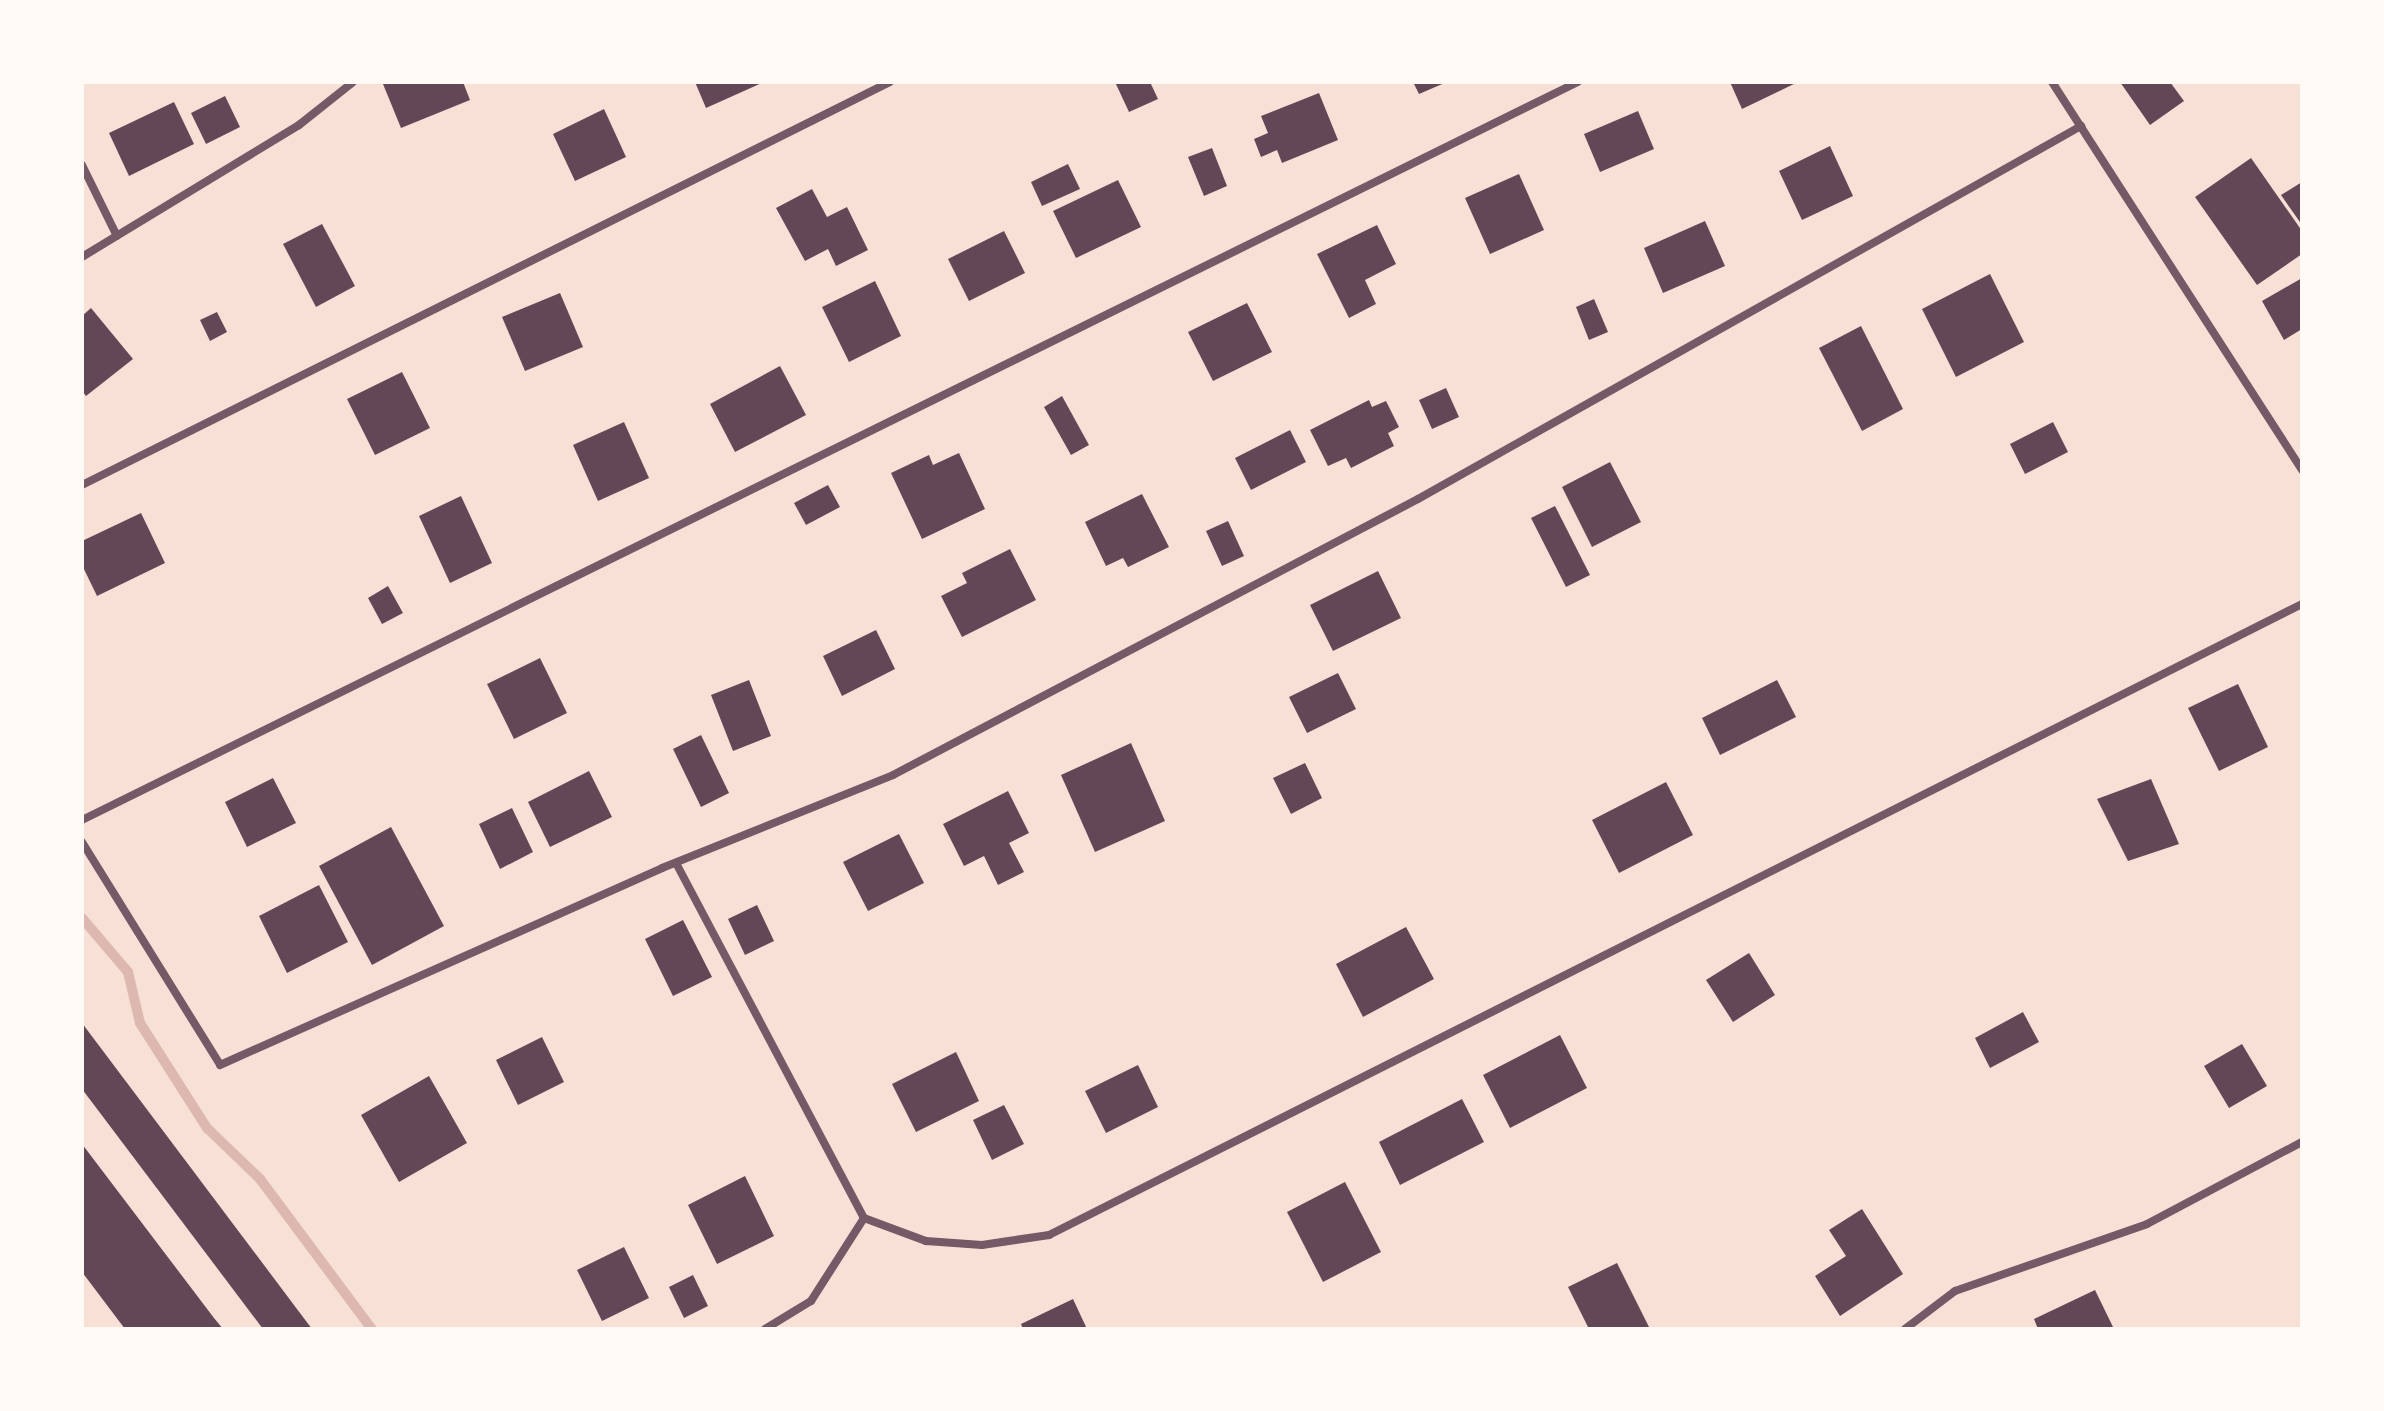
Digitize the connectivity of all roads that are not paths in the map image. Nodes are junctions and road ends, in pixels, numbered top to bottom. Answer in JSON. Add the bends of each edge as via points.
{"nodes":[{"id":1,"x":353,"y":82,"type":"edge"},
{"id":2,"x":890,"y":82,"type":"edge"},
{"id":3,"x":1578,"y":82,"type":"edge"},
{"id":4,"x":2052,"y":82,"type":"edge"},
{"id":5,"x":2081,"y":126,"type":"junction"},
{"id":6,"x":82,"y":165,"type":"edge"},
{"id":7,"x":117,"y":236,"type":"junction"},
{"id":8,"x":82,"y":257,"type":"edge"},
{"id":9,"x":2302,"y":470,"type":"edge"},
{"id":10,"x":82,"y":485,"type":"edge"},
{"id":11,"x":2302,"y":604,"type":"edge"},
{"id":12,"x":82,"y":820,"type":"edge"},
{"id":13,"x":82,"y":842,"type":"edge"},
{"id":14,"x":676,"y":863,"type":"junction"},
{"id":15,"x":2302,"y":1142,"type":"edge"},
{"id":16,"x":864,"y":1218,"type":"junction"},
{"id":17,"x":765,"y":1329,"type":"edge"},
{"id":18,"x":1905,"y":1329,"type":"edge"}],
"edges":[{"from":1,"to":7,"type":"street","via":[[299,125]]},
{"from":2,"to":10,"type":"street"},
{"from":3,"to":12,"type":"street"},
{"from":4,"to":5,"type":"street"},
{"from":5,"to":9,"type":"street"},
{"from":5,"to":14,"type":"street","via":[[1418,499],[907,768]]},
{"from":6,"to":7,"type":"street"},
{"from":7,"to":8,"type":"street"},
{"from":11,"to":16,"type":"street","via":[[1049,1235],[982,1245],[926,1241]]},
{"from":13,"to":14,"type":"street","via":[[220,1065]]},
{"from":14,"to":16,"type":"street"},
{"from":15,"to":18,"type":"street","via":[[2147,1224],[1955,1291]]},
{"from":16,"to":17,"type":"street","via":[[811,1301]]}]}
